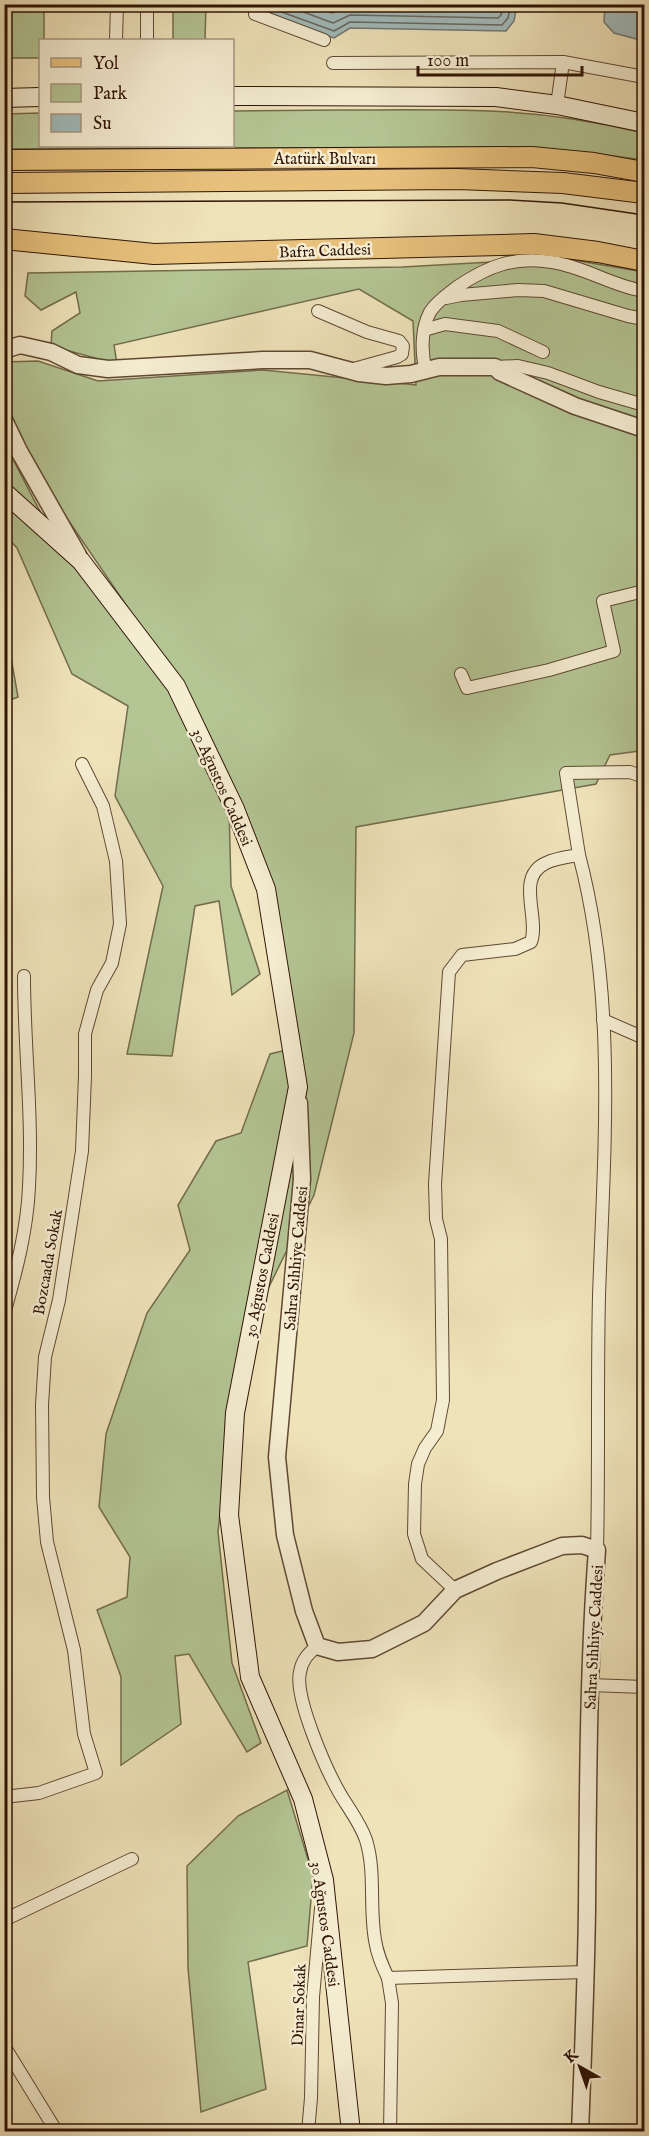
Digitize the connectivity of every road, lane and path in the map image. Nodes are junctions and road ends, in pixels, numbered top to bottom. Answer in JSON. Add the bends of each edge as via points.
{"nodes":[{"id":1,"x":117,"y":4,"type":"edge"},
{"id":2,"x":147,"y":4,"type":"edge"},
{"id":3,"x":255,"y":4,"type":"edge"},
{"id":4,"x":116,"y":39,"type":"edge"},
{"id":5,"x":147,"y":39,"type":"edge"},
{"id":6,"x":324,"y":40,"type":"dead end"},
{"id":7,"x":562,"y":62,"type":"junction"},
{"id":8,"x":333,"y":63,"type":"dead end"},
{"id":9,"x":645,"y":77,"type":"edge"},
{"id":10,"x":234,"y":96,"type":"edge"},
{"id":11,"x":39,"y":97,"type":"edge"},
{"id":12,"x":4,"y":98,"type":"edge"},
{"id":13,"x":557,"y":105,"type":"junction"},
{"id":14,"x":645,"y":123,"type":"edge"},
{"id":15,"x":4,"y":160,"type":"edge"},
{"id":16,"x":645,"y":172,"type":"edge"},
{"id":17,"x":4,"y":183,"type":"edge"},
{"id":18,"x":645,"y":193,"type":"edge"},
{"id":19,"x":4,"y":233,"type":"edge"},
{"id":20,"x":4,"y":239,"type":"edge"},
{"id":21,"x":645,"y":249,"type":"edge"},
{"id":22,"x":645,"y":261,"type":"edge"},
{"id":23,"x":645,"y":291,"type":"edge"},
{"id":24,"x":439,"y":300,"type":"junction"},
{"id":25,"x":318,"y":311,"type":"dead end"},
{"id":26,"x":645,"y":319,"type":"edge"},
{"id":27,"x":424,"y":330,"type":"junction"},
{"id":28,"x":4,"y":350,"type":"edge"},
{"id":29,"x":543,"y":352,"type":"dead end"},
{"id":30,"x":495,"y":367,"type":"junction"},
{"id":31,"x":349,"y":370,"type":"junction"},
{"id":32,"x":426,"y":371,"type":"junction"},
{"id":33,"x":645,"y":405,"type":"edge"},
{"id":34,"x":4,"y":420,"type":"edge"},
{"id":35,"x":645,"y":429,"type":"edge"},
{"id":36,"x":4,"y":492,"type":"edge"},
{"id":37,"x":81,"y":561,"type":"junction"},
{"id":38,"x":645,"y":591,"type":"edge"},
{"id":39,"x":461,"y":674,"type":"dead end"},
{"id":40,"x":82,"y":764,"type":"dead end"},
{"id":41,"x":645,"y":777,"type":"edge"},
{"id":42,"x":579,"y":855,"type":"junction"},
{"id":43,"x":24,"y":976,"type":"dead end"},
{"id":44,"x":603,"y":1020,"type":"junction"},
{"id":45,"x":645,"y":1038,"type":"edge"},
{"id":46,"x":298,"y":1088,"type":"junction"},
{"id":47,"x":4,"y":1314,"type":"edge"},
{"id":48,"x":597,"y":1550,"type":"junction"},
{"id":49,"x":455,"y":1590,"type":"junction"},
{"id":50,"x":317,"y":1646,"type":"junction"},
{"id":51,"x":590,"y":1685,"type":"junction"},
{"id":52,"x":645,"y":1687,"type":"edge"},
{"id":53,"x":4,"y":1797,"type":"edge"},
{"id":54,"x":132,"y":1859,"type":"dead end"},
{"id":55,"x":324,"y":1880,"type":"junction"},
{"id":56,"x":4,"y":1920,"type":"edge"},
{"id":57,"x":586,"y":1972,"type":"junction"},
{"id":58,"x":388,"y":1978,"type":"junction"},
{"id":59,"x":4,"y":2046,"type":"edge"},
{"id":60,"x":54,"y":2131,"type":"edge"},
{"id":61,"x":308,"y":2132,"type":"edge"},
{"id":62,"x":351,"y":2132,"type":"edge"},
{"id":63,"x":390,"y":2132,"type":"edge"},
{"id":64,"x":580,"y":2132,"type":"edge"}],
"edges":[{"from":1,"to":4,"type":"street"},
{"from":2,"to":5,"type":"street"},
{"from":3,"to":6,"type":"street","via":[[255,14]]},
{"from":7,"to":8,"type":"street"},
{"from":7,"to":9,"type":"street"},
{"from":7,"to":13,"type":"street"},
{"from":10,"to":13,"type":"main road","via":[[496,97]]},
{"from":11,"to":12,"type":"main road"},
{"from":13,"to":14,"type":"main road"},
{"from":15,"to":16,"type":"main road","name":"Atatürk Bulvarı","via":[[532,157]]},
{"from":17,"to":18,"type":"main road","name":"Atatürk Bulvarı","via":[[457,179],[563,183]]},
{"from":19,"to":21,"type":"main road","name":"Bafra Caddesi","via":[[161,244],[538,235]]},
{"from":20,"to":22,"type":"main road","name":"Bafra Caddesi","via":[[154,254],[534,244]]},
{"from":23,"to":24,"type":"street","via":[[625,288],[571,266],[528,261],[494,266]]},
{"from":24,"to":26,"type":"street","via":[[518,290],[544,291]]},
{"from":24,"to":27,"type":"street"},
{"from":25,"to":31,"type":"street","via":[[366,332],[399,341],[403,346],[398,357]]},
{"from":27,"to":29,"type":"street","via":[[446,324],[498,331]]},
{"from":27,"to":32,"type":"street","via":[[421,356]]},
{"from":28,"to":31,"type":"street","via":[[20,345],[78,364],[108,369],[310,360]]},
{"from":30,"to":32,"type":"street","via":[[439,367]]},
{"from":30,"to":33,"type":"street","via":[[518,366],[548,373]]},
{"from":30,"to":35,"type":"street","via":[[575,406]]},
{"from":31,"to":32,"type":"street","via":[[386,376]]},
{"from":34,"to":37,"type":"street"},
{"from":36,"to":37,"type":"main road","name":"30 Ağustos Caddesi"},
{"from":37,"to":46,"type":"main road","name":"30 Ağustos Caddesi","via":[[176,686],[235,809],[266,889]]},
{"from":38,"to":39,"type":"street","via":[[603,601],[614,651],[467,688]]},
{"from":40,"to":53,"type":"street","name":"Bozcaada Sokak","via":[[106,817],[116,861],[120,924],[112,963],[97,990],[85,1034],[82,1151],[59,1300],[45,1357],[43,1497],[47,1542],[74,1650],[84,1734],[96,1773],[39,1793]]},
{"from":41,"to":42,"type":"street","via":[[630,772],[566,773]]},
{"from":42,"to":44,"type":"street","via":[[588,890]]},
{"from":42,"to":49,"type":"street","via":[[544,863],[533,875],[531,942],[515,949],[462,955],[449,972],[435,1184],[441,1239],[442,1400],[437,1431],[418,1464],[414,1534],[422,1559]]},
{"from":43,"to":47,"type":"street","via":[[29,1188],[23,1244]]},
{"from":44,"to":45,"type":"street"},
{"from":44,"to":48,"type":"street"},
{"from":46,"to":50,"type":"street","name":"Sahra Sıhhiye Caddesi","via":[[302,1179],[277,1457],[285,1535]]},
{"from":46,"to":55,"type":"main road","name":"30 Ağustos Caddesi","via":[[235,1413],[229,1515],[250,1677],[303,1798]]},
{"from":48,"to":49,"type":"street","name":"Sahra Sıhhiye Caddesi","via":[[582,1545],[562,1546]]},
{"from":48,"to":51,"type":"street","name":"Sahra Sıhhiye Caddesi"},
{"from":49,"to":50,"type":"street","name":"Sahra Sıhhiye Caddesi","via":[[424,1623],[372,1649],[338,1652]]},
{"from":50,"to":58,"type":"street","via":[[305,1657],[299,1674],[305,1713],[324,1763],[366,1840],[372,1873],[374,1939]]},
{"from":51,"to":52,"type":"street"},
{"from":51,"to":57,"type":"street","name":"Sahra Sıhhiye Caddesi"},
{"from":54,"to":56,"type":"street"},
{"from":55,"to":61,"type":"street","name":"Dinar Sokak","via":[[313,1997]]},
{"from":55,"to":62,"type":"main road","name":"30 Ağustos Caddesi"},
{"from":57,"to":58,"type":"street"},
{"from":57,"to":64,"type":"street","name":"Sahra Sıhhiye Caddesi"},
{"from":58,"to":63,"type":"street","via":[[392,2003]]},
{"from":59,"to":60,"type":"street"}]}
